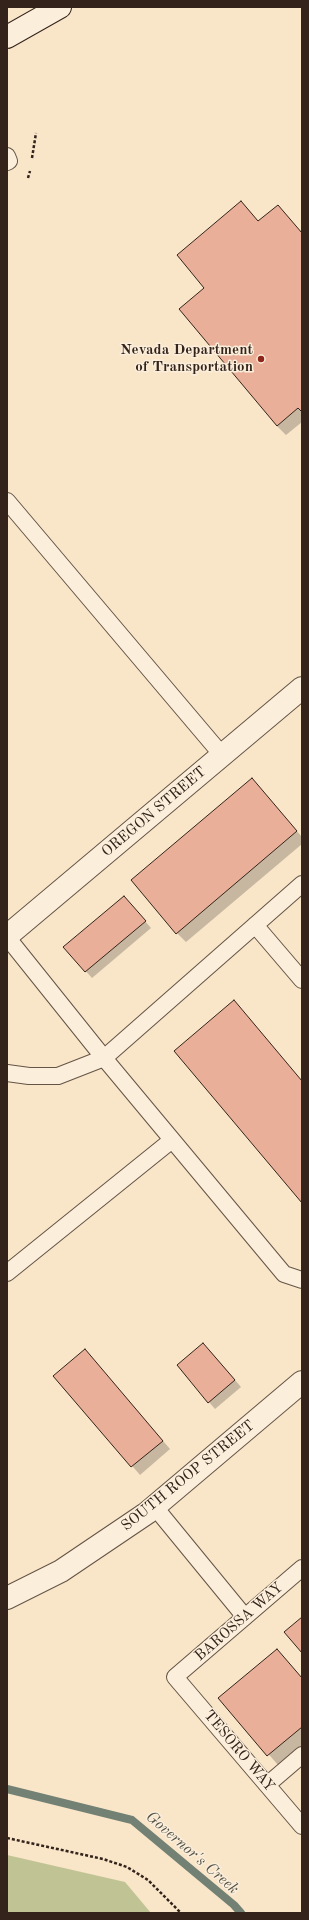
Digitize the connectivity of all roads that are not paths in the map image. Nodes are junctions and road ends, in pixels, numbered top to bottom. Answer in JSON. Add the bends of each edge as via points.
{"nodes":[{"id":1,"x":60,"y":7,"type":"edge"},
{"id":2,"x":7,"y":36,"type":"edge"},
{"id":3,"x":7,"y":156,"type":"edge"},
{"id":4,"x":7,"y":162,"type":"edge"},
{"id":5,"x":7,"y":501,"type":"edge"},
{"id":6,"x":302,"y":688,"type":"edge"},
{"id":7,"x":222,"y":755,"type":"junction"},
{"id":8,"x":302,"y":884,"type":"edge"},
{"id":9,"x":255,"y":925,"type":"junction"},
{"id":10,"x":7,"y":937,"type":"edge"},
{"id":11,"x":302,"y":980,"type":"edge"},
{"id":12,"x":104,"y":1058,"type":"junction"},
{"id":13,"x":7,"y":1073,"type":"edge"},
{"id":14,"x":172,"y":1140,"type":"junction"},
{"id":15,"x":7,"y":1272,"type":"edge"},
{"id":16,"x":302,"y":1280,"type":"edge"},
{"id":17,"x":302,"y":1382,"type":"edge"},
{"id":18,"x":154,"y":1506,"type":"junction"},
{"id":19,"x":302,"y":1568,"type":"edge"},
{"id":20,"x":7,"y":1598,"type":"edge"},
{"id":21,"x":245,"y":1617,"type":"junction"},
{"id":22,"x":175,"y":1677,"type":"joint"},
{"id":23,"x":302,"y":1755,"type":"edge"},
{"id":24,"x":267,"y":1785,"type":"junction"},
{"id":25,"x":302,"y":1826,"type":"edge"}],
"edges":[{"from":1,"to":2,"type":"street"},
{"from":3,"to":4,"type":"lane"},
{"from":5,"to":7,"type":"lane"},
{"from":6,"to":7,"type":"street","name":"OREGON STREET"},
{"from":7,"to":10,"type":"street","name":"OREGON STREET"},
{"from":8,"to":9,"type":"lane"},
{"from":9,"to":11,"type":"lane"},
{"from":9,"to":12,"type":"lane"},
{"from":10,"to":12,"type":"lane"},
{"from":12,"to":13,"type":"lane","via":[[58,1076]]},
{"from":12,"to":14,"type":"lane"},
{"from":14,"to":15,"type":"lane"},
{"from":14,"to":16,"type":"lane","via":[[284,1274]]},
{"from":17,"to":18,"type":"street","name":"SOUTH ROOP STREET"},
{"from":18,"to":20,"type":"street","name":"SOUTH ROOP STREET","via":[[61,1572]]},
{"from":18,"to":21,"type":"lane"},
{"from":19,"to":21,"type":"lane","name":"BAROSSA WAY"},
{"from":21,"to":22,"type":"lane","name":"BAROSSA WAY"},
{"from":22,"to":24,"type":"lane","name":"TESORO WAY"},
{"from":23,"to":24,"type":"lane"},
{"from":24,"to":25,"type":"lane","name":"TESORO WAY"}]}
